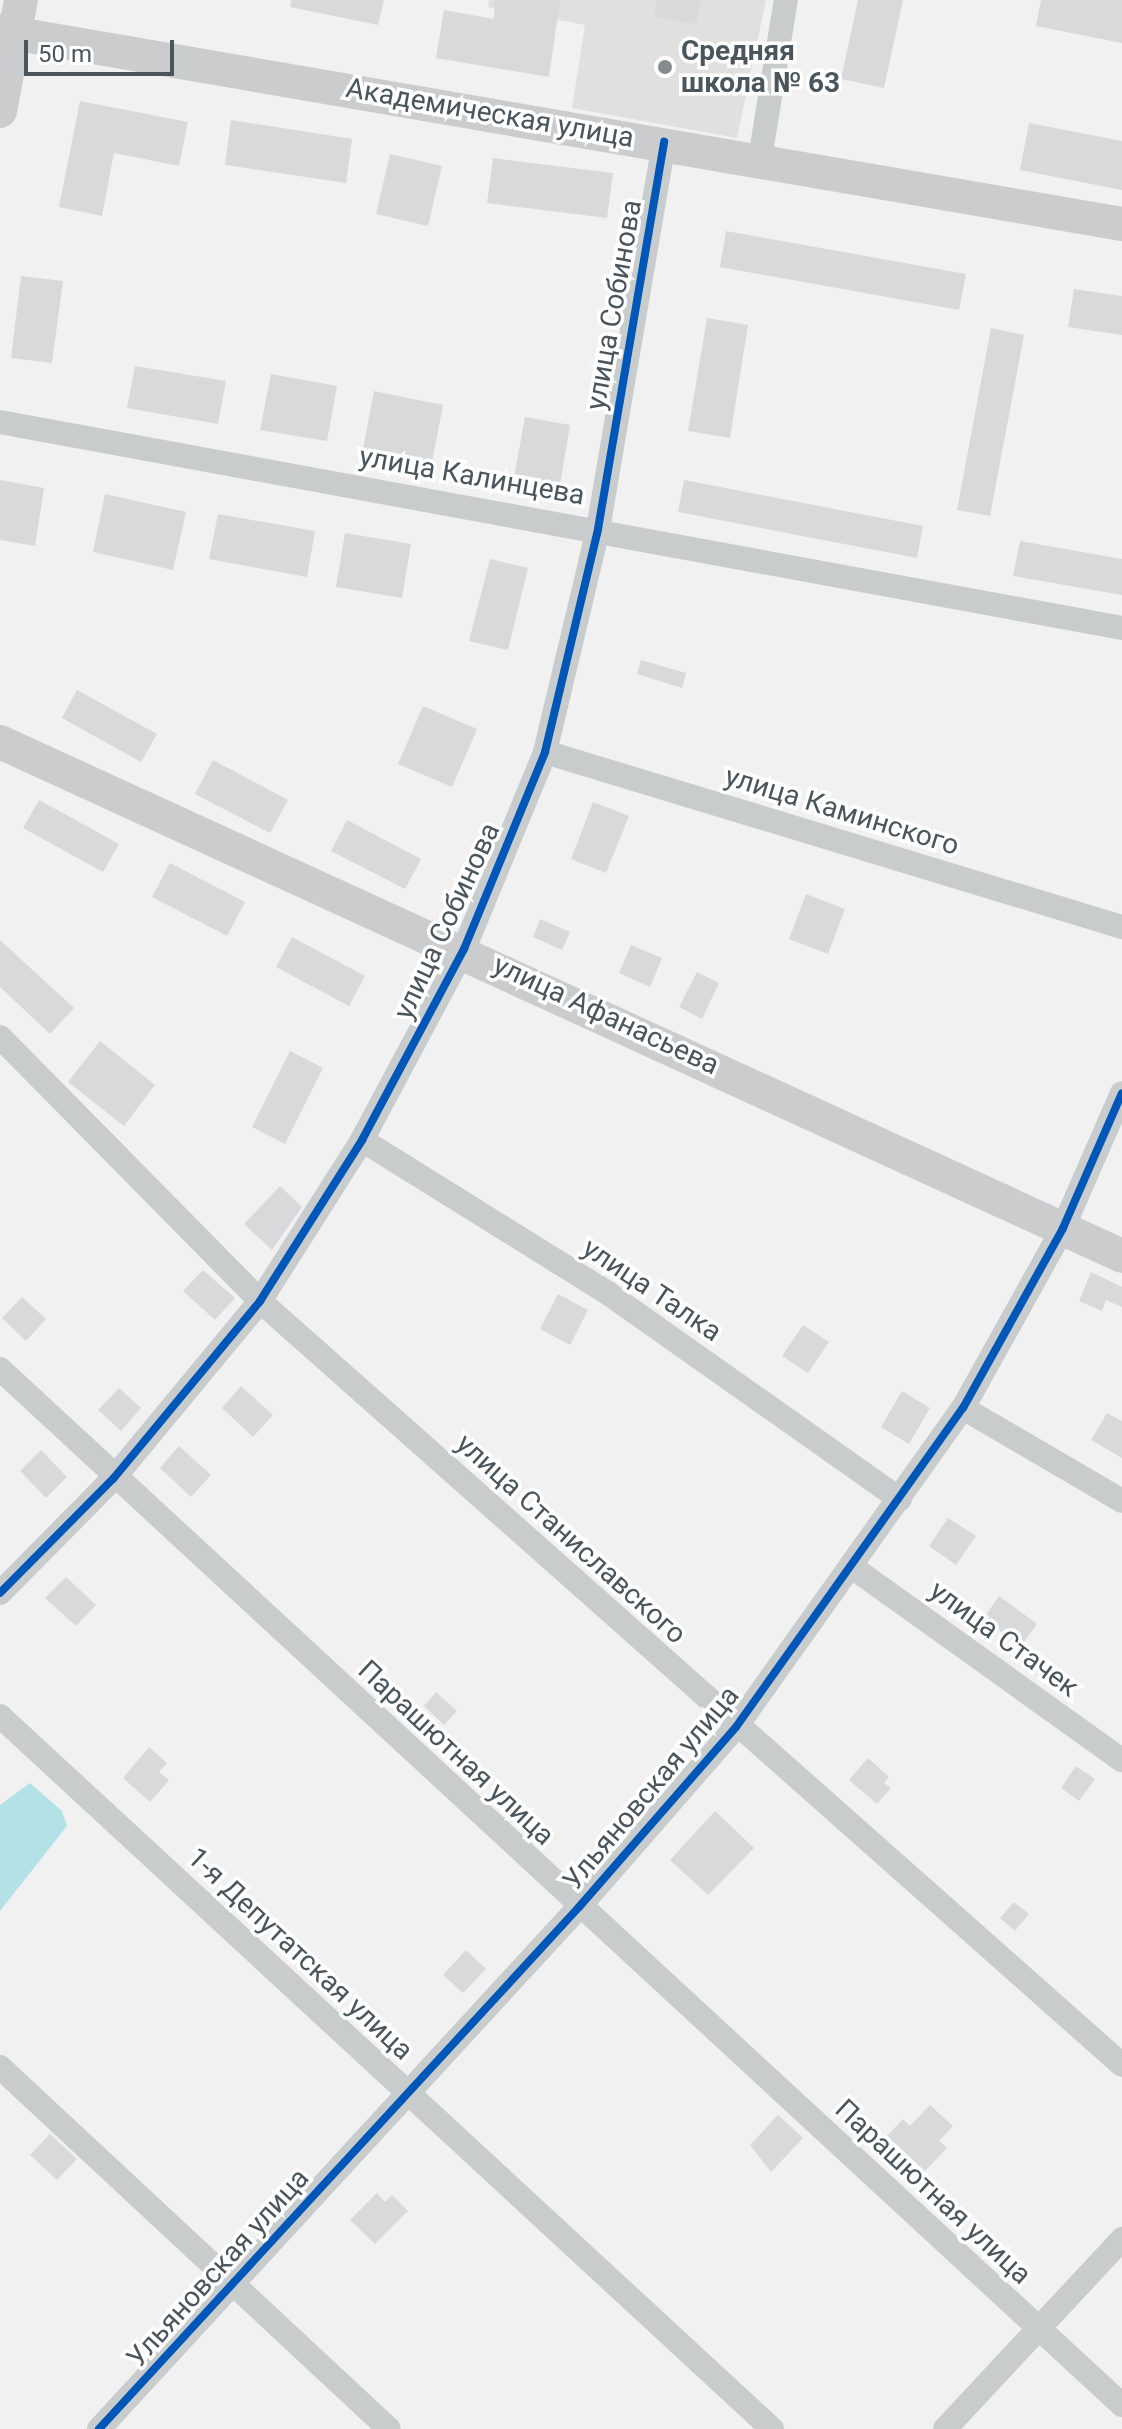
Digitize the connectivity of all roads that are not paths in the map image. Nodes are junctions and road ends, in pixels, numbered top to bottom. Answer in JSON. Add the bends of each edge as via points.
{"nodes":[{"id":1,"x":1,"y":0,"type":"edge"},
{"id":2,"x":21,"y":0,"type":"edge"},
{"id":3,"x":786,"y":0,"type":"edge"},
{"id":4,"x":5,"y":24,"type":"edge"},
{"id":5,"x":0,"y":111,"type":"edge"},
{"id":6,"x":664,"y":142,"type":"junction"},
{"id":7,"x":760,"y":158,"type":"junction"},
{"id":8,"x":1122,"y":224,"type":"edge"},
{"id":9,"x":0,"y":422,"type":"edge"},
{"id":10,"x":598,"y":529,"type":"junction"},
{"id":11,"x":1122,"y":628,"type":"edge"},
{"id":12,"x":0,"y":742,"type":"edge"},
{"id":13,"x":545,"y":752,"type":"junction"},
{"id":14,"x":1122,"y":927,"type":"edge"},
{"id":15,"x":464,"y":949,"type":"junction"},
{"id":16,"x":0,"y":1037,"type":"edge"},
{"id":17,"x":1122,"y":1093,"type":"edge"},
{"id":18,"x":362,"y":1140,"type":"junction"},
{"id":19,"x":1063,"y":1228,"type":"junction"},
{"id":20,"x":1122,"y":1256,"type":"edge"},
{"id":21,"x":260,"y":1301,"type":"junction"},
{"id":22,"x":0,"y":1369,"type":"edge"},
{"id":23,"x":963,"y":1408,"type":"junction"},
{"id":24,"x":113,"y":1479,"type":"junction"},
{"id":25,"x":900,"y":1499,"type":"junction"},
{"id":26,"x":1122,"y":1501,"type":"edge"},
{"id":27,"x":852,"y":1567,"type":"junction"},
{"id":28,"x":0,"y":1593,"type":"edge"},
{"id":29,"x":0,"y":1716,"type":"edge"},
{"id":30,"x":736,"y":1727,"type":"junction"},
{"id":31,"x":1122,"y":1760,"type":"edge"},
{"id":32,"x":579,"y":1907,"type":"junction"},
{"id":33,"x":1122,"y":2065,"type":"edge"},
{"id":34,"x":0,"y":2067,"type":"edge"},
{"id":35,"x":406,"y":2093,"type":"junction"},
{"id":36,"x":1122,"y":2239,"type":"edge"},
{"id":37,"x":234,"y":2286,"type":"junction"},
{"id":38,"x":1038,"y":2329,"type":"junction"},
{"id":39,"x":1122,"y":2405,"type":"edge"},
{"id":40,"x":99,"y":2429,"type":"edge"},
{"id":41,"x":389,"y":2429,"type":"edge"},
{"id":42,"x":772,"y":2429,"type":"edge"},
{"id":43,"x":945,"y":2429,"type":"edge"}],
"edges":[{"from":1,"to":4,"type":"street"},
{"from":2,"to":4,"type":"street"},
{"from":3,"to":7,"type":"street"},
{"from":4,"to":5,"type":"street"},
{"from":4,"to":6,"type":"street","name":"Академическая улица"},
{"from":6,"to":7,"type":"street","name":"Академическая улица"},
{"from":6,"to":10,"type":"street","name":"улица Собинова"},
{"from":7,"to":8,"type":"street","name":"Академическая улица"},
{"from":9,"to":10,"type":"street","name":"улица Калинцева"},
{"from":10,"to":11,"type":"street","name":"улица Калинцева"},
{"from":10,"to":13,"type":"street","name":"улица Собинова"},
{"from":12,"to":15,"type":"street","name":"улица Афанасьева"},
{"from":13,"to":14,"type":"street","name":"улица Каминского"},
{"from":13,"to":15,"type":"street","name":"улица Собинова"},
{"from":15,"to":18,"type":"street","name":"улица Собинова"},
{"from":15,"to":19,"type":"street","name":"улица Афанасьева"},
{"from":16,"to":21,"type":"street","name":"улица Станиславского"},
{"from":17,"to":19,"type":"street","name":"Ульяновская улица"},
{"from":18,"to":21,"type":"street","name":"улица Собинова"},
{"from":18,"to":25,"type":"street","name":"улица Талка","via":[[609,1294]]},
{"from":19,"to":20,"type":"street","name":"улица Афанасьева"},
{"from":19,"to":23,"type":"street","name":"Ульяновская улица"},
{"from":21,"to":24,"type":"street","name":"улица Собинова"},
{"from":21,"to":30,"type":"street","name":"улица Станиславского"},
{"from":22,"to":24,"type":"street","name":"Парашютная улица"},
{"from":23,"to":25,"type":"street","name":"Ульяновская улица"},
{"from":23,"to":26,"type":"street"},
{"from":24,"to":28,"type":"street","name":"улица Собинова"},
{"from":24,"to":32,"type":"street","name":"Парашютная улица"},
{"from":25,"to":27,"type":"street","name":"Ульяновская улица"},
{"from":27,"to":30,"type":"street","name":"Ульяновская улица"},
{"from":27,"to":31,"type":"street","name":"улица Стачек"},
{"from":29,"to":35,"type":"street","name":"1-я Депутатская улица"},
{"from":30,"to":32,"type":"street","name":"Ульяновская улица"},
{"from":30,"to":33,"type":"street","name":"улица Станиславского"},
{"from":32,"to":35,"type":"street","name":"Ульяновская улица"},
{"from":32,"to":38,"type":"street","name":"Парашютная улица"},
{"from":34,"to":37,"type":"street"},
{"from":35,"to":37,"type":"street","name":"Ульяновская улица"},
{"from":35,"to":42,"type":"street","name":"1-я Депутатская улица"},
{"from":36,"to":38,"type":"street"},
{"from":37,"to":40,"type":"street","name":"Ульяновская улица"},
{"from":37,"to":41,"type":"street"},
{"from":38,"to":39,"type":"street","name":"Парашютная улица"},
{"from":38,"to":43,"type":"street"}]}
